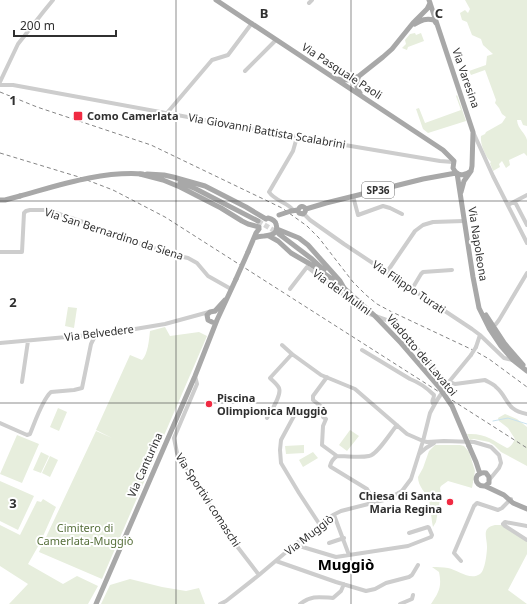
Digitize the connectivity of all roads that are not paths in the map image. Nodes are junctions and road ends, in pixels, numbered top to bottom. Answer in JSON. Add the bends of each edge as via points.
{"nodes":[{"id":1,"x":53,"y":0,"type":"edge"},
{"id":2,"x":216,"y":0,"type":"edge"},
{"id":3,"x":430,"y":1,"type":"edge"},
{"id":4,"x":252,"y":23,"type":"junction"},
{"id":5,"x":437,"y":26,"type":"junction"},
{"id":6,"x":410,"y":27,"type":"junction"},
{"id":7,"x":276,"y":40,"type":"junction"},
{"id":8,"x":245,"y":71,"type":"dead end"},
{"id":9,"x":359,"y":76,"type":"junction"},
{"id":10,"x":335,"y":79,"type":"junction"},
{"id":11,"x":0,"y":84,"type":"edge"},
{"id":12,"x":364,"y":98,"type":"junction"},
{"id":13,"x":167,"y":113,"type":"junction"},
{"id":14,"x":473,"y":132,"type":"junction"},
{"id":15,"x":297,"y":137,"type":"junction"},
{"id":16,"x":443,"y":150,"type":"junction"},
{"id":17,"x":440,"y":161,"type":"junction"},
{"id":18,"x":454,"y":162,"type":"junction"},
{"id":19,"x":472,"y":163,"type":"joint"},
{"id":20,"x":471,"y":171,"type":"junction"},
{"id":21,"x":455,"y":172,"type":"junction"},
{"id":22,"x":136,"y":173,"type":"junction"},
{"id":23,"x":163,"y":177,"type":"junction"},
{"id":24,"x":527,"y":195,"type":"edge"},
{"id":25,"x":353,"y":196,"type":"junction"},
{"id":26,"x":460,"y":197,"type":"junction"},
{"id":27,"x":0,"y":200,"type":"edge"},
{"id":28,"x":515,"y":202,"type":"junction"},
{"id":29,"x":508,"y":205,"type":"junction"},
{"id":30,"x":294,"y":210,"type":"junction"},
{"id":31,"x":305,"y":211,"type":"junction"},
{"id":32,"x":402,"y":214,"type":"dead end"},
{"id":33,"x":279,"y":215,"type":"junction"},
{"id":34,"x":267,"y":219,"type":"junction"},
{"id":35,"x":464,"y":221,"type":"junction"},
{"id":36,"x":259,"y":225,"type":"junction"},
{"id":37,"x":527,"y":225,"type":"edge"},
{"id":38,"x":277,"y":229,"type":"junction"},
{"id":39,"x":267,"y":236,"type":"junction"},
{"id":40,"x":254,"y":238,"type":"junction"},
{"id":41,"x":527,"y":243,"type":"edge"},
{"id":42,"x":0,"y":252,"type":"edge"},
{"id":43,"x":452,"y":270,"type":"dead end"},
{"id":44,"x":387,"y":272,"type":"junction"},
{"id":45,"x":527,"y":273,"type":"edge"},
{"id":46,"x":344,"y":288,"type":"junction"},
{"id":47,"x":232,"y":289,"type":"junction"},
{"id":48,"x":290,"y":289,"type":"dead end"},
{"id":49,"x":412,"y":289,"type":"junction"},
{"id":50,"x":476,"y":295,"type":"junction"},
{"id":51,"x":228,"y":297,"type":"junction"},
{"id":52,"x":211,"y":314,"type":"junction"},
{"id":53,"x":218,"y":319,"type":"junction"},
{"id":54,"x":486,"y":321,"type":"junction"},
{"id":55,"x":212,"y":322,"type":"junction"},
{"id":56,"x":493,"y":326,"type":"junction"},
{"id":57,"x":96,"y":334,"type":"junction"},
{"id":58,"x":212,"y":335,"type":"junction"},
{"id":59,"x":480,"y":336,"type":"junction"},
{"id":60,"x":28,"y":341,"type":"junction"},
{"id":61,"x":0,"y":343,"type":"edge"},
{"id":62,"x":282,"y":345,"type":"dead end"},
{"id":63,"x":362,"y":350,"type":"dead end"},
{"id":64,"x":292,"y":354,"type":"junction"},
{"id":65,"x":513,"y":360,"type":"junction"},
{"id":66,"x":527,"y":370,"type":"edge"},
{"id":67,"x":195,"y":376,"type":"junction"},
{"id":68,"x":327,"y":378,"type":"junction"},
{"id":69,"x":22,"y":382,"type":"dead end"},
{"id":70,"x":448,"y":384,"type":"junction"},
{"id":71,"x":434,"y":405,"type":"junction"},
{"id":72,"x":294,"y":414,"type":"dead end"},
{"id":73,"x":527,"y":414,"type":"edge"},
{"id":74,"x":267,"y":418,"type":"dead end"},
{"id":75,"x":0,"y":424,"type":"edge"},
{"id":76,"x":397,"y":425,"type":"junction"},
{"id":77,"x":423,"y":441,"type":"junction"},
{"id":78,"x":438,"y":441,"type":"junction"},
{"id":79,"x":419,"y":454,"type":"junction"},
{"id":80,"x":337,"y":456,"type":"junction"},
{"id":81,"x":486,"y":476,"type":"junction"},
{"id":82,"x":485,"y":486,"type":"junction"},
{"id":83,"x":510,"y":499,"type":"junction"},
{"id":84,"x":372,"y":504,"type":"junction"},
{"id":85,"x":527,"y":509,"type":"edge"},
{"id":86,"x":334,"y":515,"type":"junction"},
{"id":87,"x":320,"y":525,"type":"junction"},
{"id":88,"x":527,"y":526,"type":"edge"},
{"id":89,"x":409,"y":533,"type":"dead end"},
{"id":90,"x":344,"y":538,"type":"junction"},
{"id":91,"x":302,"y":539,"type":"junction"},
{"id":92,"x":527,"y":540,"type":"edge"},
{"id":93,"x":329,"y":543,"type":"dead end"},
{"id":94,"x":296,"y":544,"type":"junction"},
{"id":95,"x":306,"y":548,"type":"junction"},
{"id":96,"x":349,"y":555,"type":"junction"},
{"id":97,"x":461,"y":560,"type":"dead end"},
{"id":98,"x":276,"y":561,"type":"junction"},
{"id":99,"x":418,"y":565,"type":"dead end"},
{"id":100,"x":259,"y":575,"type":"junction"},
{"id":101,"x":344,"y":584,"type":"junction"},
{"id":102,"x":413,"y":596,"type":"dead end"},
{"id":103,"x":228,"y":602,"type":"edge"},
{"id":104,"x":96,"y":604,"type":"edge"},
{"id":105,"x":220,"y":604,"type":"edge"},
{"id":106,"x":300,"y":604,"type":"edge"},
{"id":107,"x":400,"y":604,"type":"edge"}],
"edges":[{"from":1,"to":11,"type":"street","via":[[18,44]]},
{"from":2,"to":4,"type":"main road","name":"Via Pasquale Paoli"},
{"from":3,"to":5,"type":"main road","name":"Via Varesina"},
{"from":3,"to":6,"type":"main road","via":[[427,9]]},
{"from":4,"to":7,"type":"main road","name":"Via Pasquale Paoli"},
{"from":4,"to":13,"type":"street","via":[[228,55],[212,60]]},
{"from":5,"to":6,"type":"main road","via":[[434,20],[427,19]]},
{"from":5,"to":14,"type":"main road","name":"Via Varesina"},
{"from":6,"to":9,"type":"main road","via":[[388,52]]},
{"from":7,"to":8,"type":"street"},
{"from":7,"to":10,"type":"main road","name":"Via Pasquale Paoli"},
{"from":9,"to":10,"type":"main road","via":[[348,80]]},
{"from":9,"to":12,"type":"main road","via":[[356,87]]},
{"from":10,"to":12,"type":"main road","name":"Via Pasquale Paoli"},
{"from":11,"to":13,"type":"street","name":"Via Giovanni Battista Scalabrini"},
{"from":12,"to":16,"type":"main road","name":"Via Pasquale Paoli"},
{"from":13,"to":15,"type":"street","name":"Via Giovanni Battista Scalabrini"},
{"from":14,"to":19,"type":"main road","name":"Via Varesina"},
{"from":14,"to":29,"type":"street"},
{"from":15,"to":17,"type":"street","name":"Via Giovanni Battista Scalabrini"},
{"from":15,"to":30,"type":"street","via":[[293,151],[269,191]]},
{"from":16,"to":17,"type":"street","via":[[445,154]]},
{"from":16,"to":18,"type":"main road","name":"Via Pasquale Paoli"},
{"from":17,"to":18,"type":"street","name":"Via Giovanni Battista Scalabrini"},
{"from":18,"to":21,"type":"main road","name":"Via Napoleona"},
{"from":19,"to":20,"type":"main road","name":"Via Napoleona"},
{"from":20,"to":21,"type":"main road","via":[[466,175]]},
{"from":20,"to":26,"type":"main road","name":"Via Napoleona","via":[[464,182]]},
{"from":21,"to":25,"type":"main road","number":"SP36"},
{"from":21,"to":26,"type":"main road","name":"Via Napoleona"},
{"from":22,"to":23,"type":"main road"},
{"from":22,"to":23,"type":"main road","bridge":true},
{"from":22,"to":27,"type":"main road","bridge":true,"via":[[96,176]]},
{"from":23,"to":34,"type":"main road","via":[[205,186]]},
{"from":23,"to":36,"type":"main road","via":[[196,189]]},
{"from":23,"to":36,"type":"main road","via":[[242,221]]},
{"from":24,"to":28,"type":"street"},
{"from":25,"to":31,"type":"main road","number":"SP36"},
{"from":25,"to":32,"type":"street","via":[[358,215],[383,206]]},
{"from":26,"to":35,"type":"main road","name":"Via Napoleona"},
{"from":28,"to":29,"type":"street"},
{"from":28,"to":37,"type":"street","via":[[522,220]]},
{"from":29,"to":41,"type":"street"},
{"from":30,"to":31,"type":"main road","via":[[302,206]]},
{"from":30,"to":33,"type":"main road","bridge":true},
{"from":31,"to":44,"type":"street","name":"Via Filippo Turati","via":[[328,233]]},
{"from":33,"to":34,"type":"main road"},
{"from":33,"to":38,"type":"main road"},
{"from":34,"to":36,"type":"main road"},
{"from":34,"to":38,"type":"main road","via":[[272,220]]},
{"from":35,"to":44,"type":"street","via":[[433,222],[423,225],[415,231]]},
{"from":35,"to":50,"type":"main road","name":"Via Napoleona"},
{"from":36,"to":39,"type":"main road","via":[[261,233]]},
{"from":36,"to":40,"type":"main road","name":"Via Canturina"},
{"from":38,"to":39,"type":"main road","via":[[274,234]]},
{"from":38,"to":46,"type":"main road"},
{"from":38,"to":46,"type":"main road","via":[[299,238],[308,245]]},
{"from":39,"to":40,"type":"main road"},
{"from":39,"to":46,"type":"main road","via":[[278,241],[291,253]]},
{"from":40,"to":47,"type":"main road","name":"Via Canturina","bridge":true},
{"from":42,"to":47,"type":"street","name":"Via San Bernardino da Siena","via":[[22,252],[24,215],[27,210],[47,210],[188,258],[197,263],[208,276]]},
{"from":43,"to":49,"type":"street","via":[[423,272]]},
{"from":44,"to":49,"type":"street","name":"Via Filippo Turati"},
{"from":45,"to":56,"type":"street"},
{"from":46,"to":81,"type":"main road","name":"Viadotto dei Lavatoi","bridge":true,"via":[[401,342],[439,387],[452,406],[476,462]]},
{"from":47,"to":51,"type":"main road","name":"Via Canturina"},
{"from":48,"to":70,"type":"street","name":"Via dei Mulini","via":[[307,267],[368,313],[398,326]]},
{"from":49,"to":59,"type":"street","name":"Via Filippo Turati"},
{"from":50,"to":54,"type":"main road","name":"Via Napoleona"},
{"from":50,"to":56,"type":"main road","name":"Via Napoleona"},
{"from":51,"to":52,"type":"main road","name":"Via Canturina"},
{"from":51,"to":53,"type":"main road","name":"Via Canturina"},
{"from":52,"to":53,"type":"main road","via":[[218,315]]},
{"from":52,"to":55,"type":"main road","via":[[209,321]]},
{"from":52,"to":57,"type":"street","name":"Via Belvedere"},
{"from":53,"to":55,"type":"main road"},
{"from":53,"to":58,"type":"main road","name":"Via Canturina"},
{"from":54,"to":56,"type":"main road","name":"Via Napoleona"},
{"from":54,"to":65,"type":"main road","name":"Via Napoleona","via":[[493,336]]},
{"from":55,"to":58,"type":"main road","name":"Via Canturina"},
{"from":56,"to":66,"type":"main road","name":"Via Napoleona"},
{"from":57,"to":60,"type":"street","name":"Via Belvedere"},
{"from":57,"to":75,"type":"street","via":[[91,344],[82,388],[51,392],[30,434]]},
{"from":58,"to":67,"type":"main road","name":"Via Canturina"},
{"from":59,"to":65,"type":"street","name":"Via Filippo Turati","via":[[504,358]]},
{"from":59,"to":70,"type":"street","name":"Via Muggiò","bridge":true,"via":[[471,355]]},
{"from":60,"to":61,"type":"street","name":"Via Belvedere"},
{"from":60,"to":69,"type":"street"},
{"from":62,"to":64,"type":"street"},
{"from":63,"to":71,"type":"street","via":[[431,392],[434,395]]},
{"from":64,"to":68,"type":"street"},
{"from":64,"to":74,"type":"street","via":[[270,378],[280,389]]},
{"from":65,"to":66,"type":"main road","name":"Via Napoleona","via":[[518,361]]},
{"from":67,"to":100,"type":"street","name":"Via Sportivi comaschi","via":[[198,384],[174,438],[177,453],[236,545]]},
{"from":67,"to":104,"type":"main road","name":"Via Canturina"},
{"from":68,"to":76,"type":"street","via":[[355,389]]},
{"from":68,"to":80,"type":"street","via":[[312,398],[323,408],[326,419],[322,445]]},
{"from":70,"to":71,"type":"street","name":"Via Muggiò","bridge":true},
{"from":70,"to":73,"type":"street","via":[[485,380],[496,387],[515,411]]},
{"from":71,"to":77,"type":"street","name":"Via Muggiò"},
{"from":72,"to":87,"type":"street","via":[[281,440],[281,463]]},
{"from":76,"to":77,"type":"street"},
{"from":76,"to":80,"type":"street","via":[[378,451],[372,455]]},
{"from":77,"to":78,"type":"street"},
{"from":77,"to":79,"type":"street","name":"Via Muggiò"},
{"from":78,"to":79,"type":"street"},
{"from":78,"to":81,"type":"street","via":[[474,442],[489,446],[501,458],[501,463],[495,473]]},
{"from":79,"to":84,"type":"street","name":"Via Muggiò","via":[[411,479],[402,491]]},
{"from":80,"to":84,"type":"street","via":[[330,466],[366,489]]},
{"from":81,"to":82,"type":"main road","via":[[488,484]]},
{"from":81,"to":82,"type":"main road","via":[[476,477],[480,486]]},
{"from":81,"to":83,"type":"main road","via":[[490,485],[505,493]]},
{"from":82,"to":83,"type":"main road"},
{"from":83,"to":85,"type":"main road"},
{"from":83,"to":97,"type":"street","via":[[498,510],[477,503],[474,506],[454,553]]},
{"from":84,"to":86,"type":"street","name":"Via Muggiò"},
{"from":86,"to":87,"type":"street","name":"Via Muggiò"},
{"from":86,"to":90,"type":"street"},
{"from":87,"to":91,"type":"street","name":"Via Muggiò"},
{"from":88,"to":92,"type":"street","via":[[505,522],[503,524]]},
{"from":89,"to":96,"type":"street","via":[[428,527],[432,535],[408,546]]},
{"from":90,"to":93,"type":"street"},
{"from":90,"to":96,"type":"street"},
{"from":91,"to":94,"type":"street","name":"Via Muggiò"},
{"from":91,"to":95,"type":"street"},
{"from":94,"to":95,"type":"street"},
{"from":94,"to":98,"type":"street","name":"Via Muggiò"},
{"from":95,"to":96,"type":"street","via":[[336,557]]},
{"from":98,"to":100,"type":"street","name":"Via Muggiò"},
{"from":98,"to":101,"type":"street"},
{"from":99,"to":101,"type":"street","via":[[409,577],[375,589],[366,591]]},
{"from":100,"to":103,"type":"street","name":"Via Muggiò"},
{"from":101,"to":106,"type":"street","via":[[341,591],[332,598],[314,597]]},
{"from":102,"to":107,"type":"street","via":[[412,599]]},
{"from":103,"to":105,"type":"street","name":"Via Muggiò"}]}
